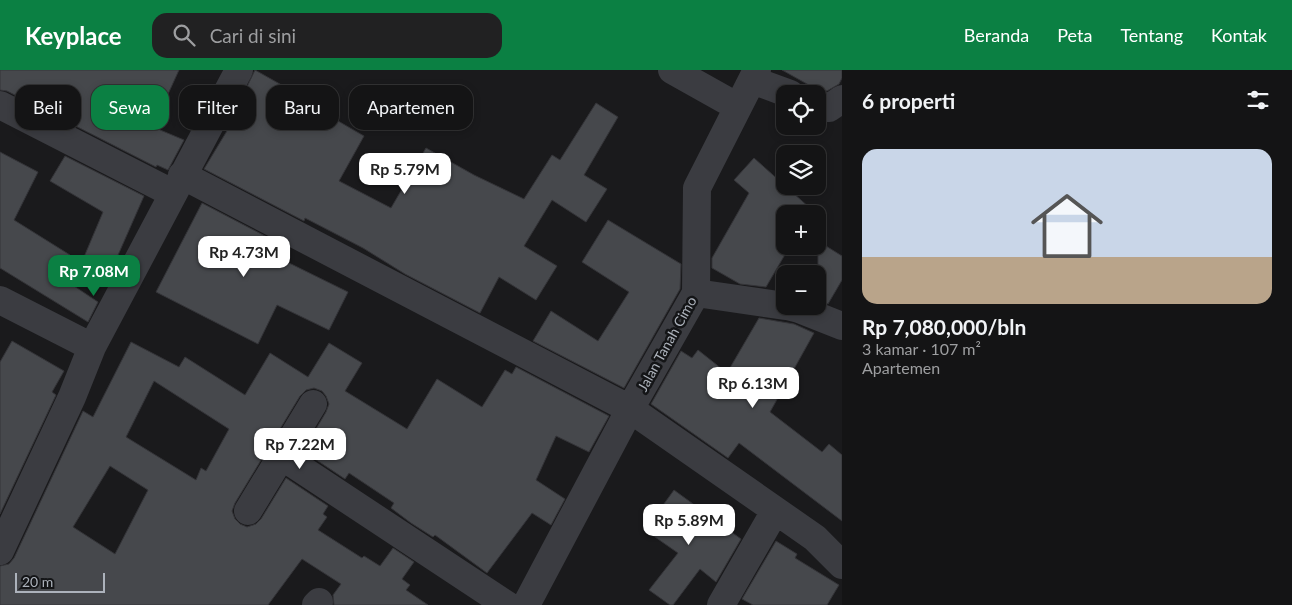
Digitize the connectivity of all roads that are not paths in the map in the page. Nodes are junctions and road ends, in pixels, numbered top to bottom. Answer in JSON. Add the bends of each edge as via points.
{"nodes":[{"id":1,"x":238,"y":70,"type":"edge"},
{"id":2,"x":672,"y":70,"type":"edge"},
{"id":3,"x":754,"y":75,"type":"edge"},
{"id":4,"x":776,"y":87,"type":"edge"},
{"id":5,"x":842,"y":99,"type":"edge"},
{"id":6,"x":0,"y":105,"type":"edge"},
{"id":7,"x":738,"y":107,"type":"junction"},
{"id":8,"x":826,"y":107,"type":"edge"},
{"id":9,"x":177,"y":184,"type":"junction"},
{"id":10,"x":696,"y":293,"type":"junction"},
{"id":11,"x":0,"y":300,"type":"edge"},
{"id":12,"x":776,"y":305,"type":"edge"},
{"id":13,"x":814,"y":315,"type":"edge"},
{"id":14,"x":842,"y":326,"type":"edge"},
{"id":15,"x":92,"y":347,"type":"junction"},
{"id":16,"x":314,"y":404,"type":"dead end"},
{"id":17,"x":630,"y":410,"type":"junction"},
{"id":18,"x":283,"y":457,"type":"junction"},
{"id":19,"x":248,"y":511,"type":"dead end"},
{"id":20,"x":775,"y":512,"type":"junction"},
{"id":21,"x":0,"y":551,"type":"edge"},
{"id":22,"x":842,"y":565,"type":"edge"},
{"id":23,"x":507,"y":605,"type":"edge"},
{"id":24,"x":526,"y":605,"type":"edge"},
{"id":25,"x":721,"y":605,"type":"edge"}],
"edges":[{"from":1,"to":9,"type":"street"},
{"from":2,"to":7,"type":"street"},
{"from":3,"to":4,"type":"street"},
{"from":3,"to":7,"type":"street","name":"Jalan Tanah Cimo"},
{"from":5,"to":8,"type":"street"},
{"from":6,"to":9,"type":"street"},
{"from":7,"to":10,"type":"street","name":"Jalan Tanah Cimo","via":[[697,188]]},
{"from":9,"to":15,"type":"street"},
{"from":9,"to":17,"type":"street"},
{"from":10,"to":12,"type":"street"},
{"from":10,"to":17,"type":"street","name":"Jalan Tanah Cimo"},
{"from":11,"to":15,"type":"street"},
{"from":13,"to":14,"type":"street"},
{"from":15,"to":21,"type":"street"},
{"from":16,"to":18,"type":"street"},
{"from":17,"to":20,"type":"street"},
{"from":17,"to":24,"type":"street","name":"Jalan Tanah Cimo"},
{"from":18,"to":19,"type":"street"},
{"from":18,"to":23,"type":"street"},
{"from":20,"to":22,"type":"street","via":[[815,538]]},
{"from":20,"to":25,"type":"street"}]}
